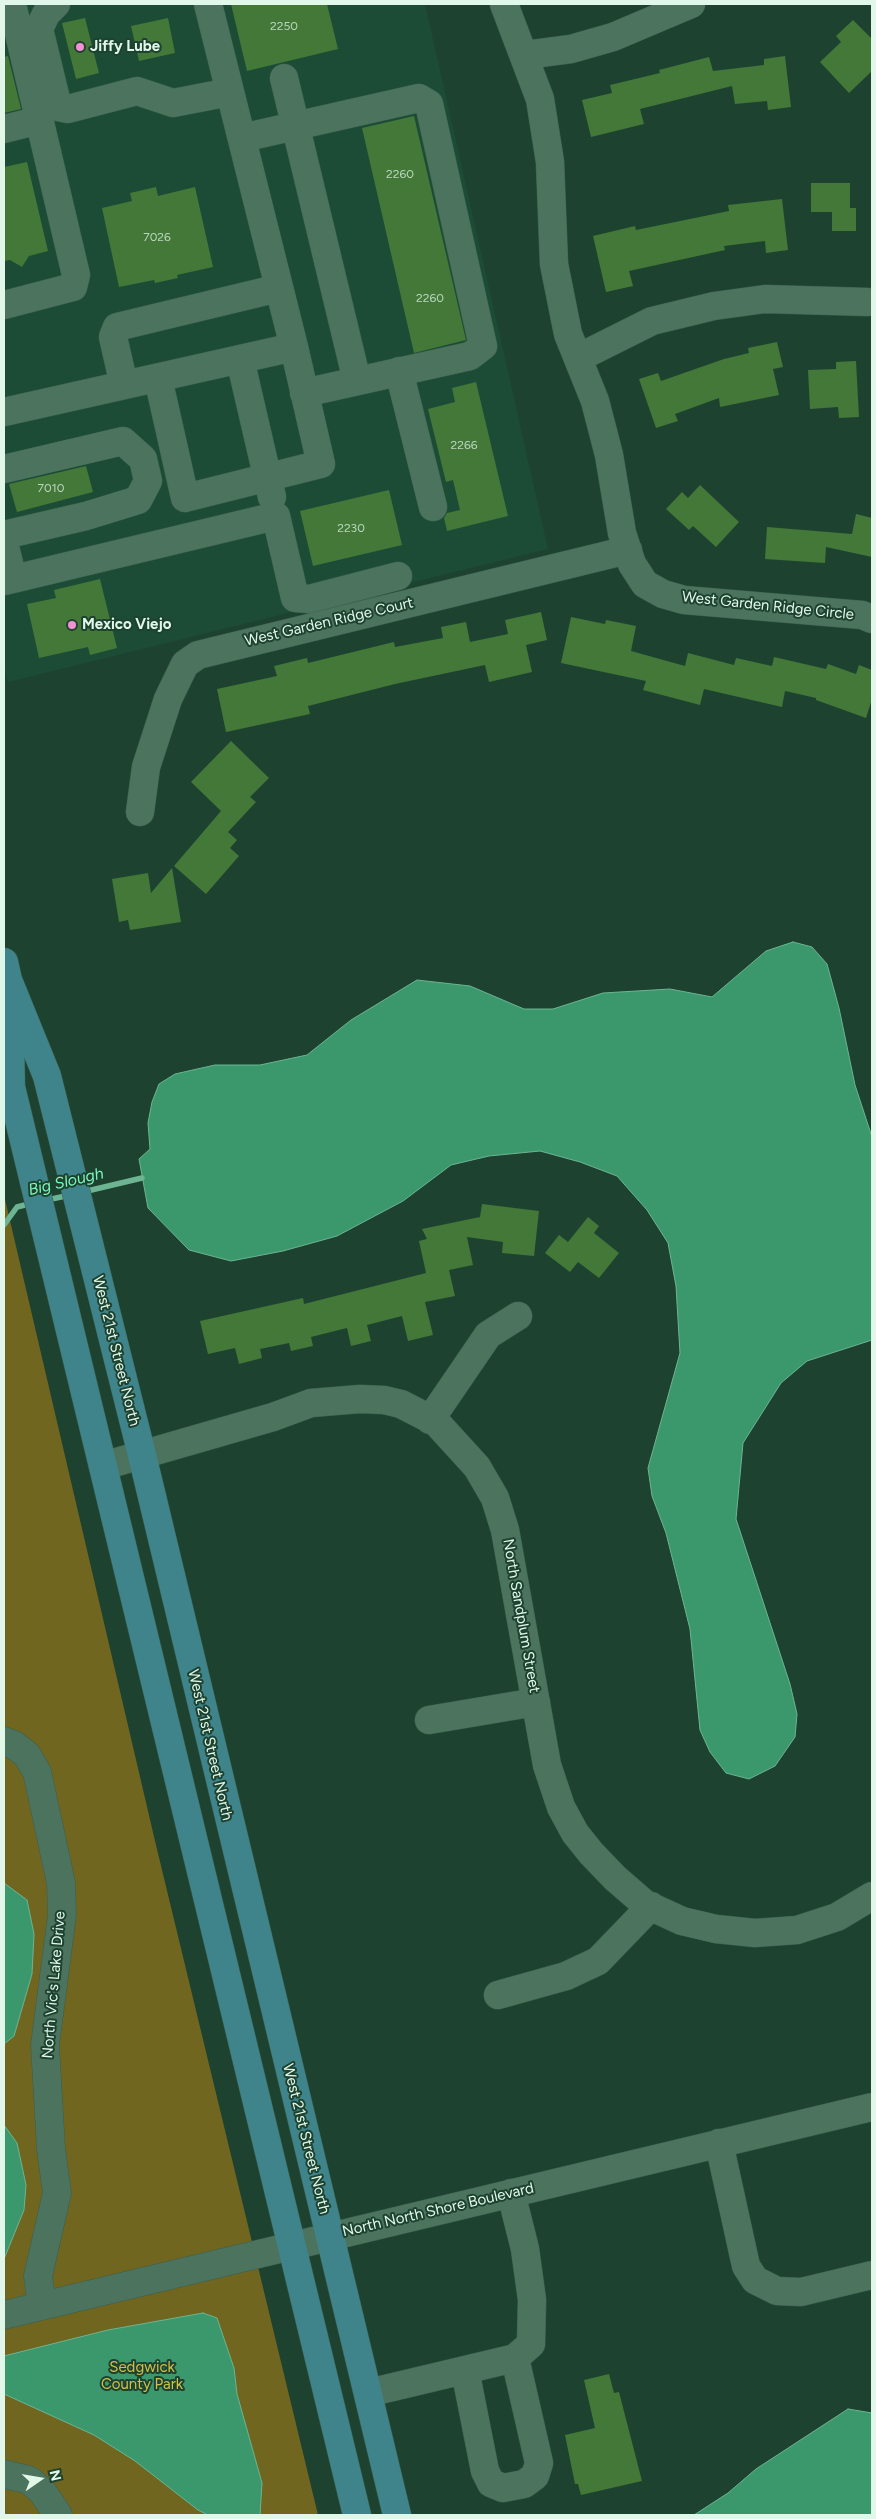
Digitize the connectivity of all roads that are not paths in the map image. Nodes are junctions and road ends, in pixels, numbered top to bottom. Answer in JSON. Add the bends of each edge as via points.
{"nodes":[{"id":1,"x":12,"y":4,"type":"edge"},
{"id":2,"x":56,"y":4,"type":"edge"},
{"id":3,"x":208,"y":4,"type":"edge"},
{"id":4,"x":504,"y":4,"type":"edge"},
{"id":5,"x":691,"y":4,"type":"edge"},
{"id":6,"x":12,"y":41,"type":"edge"},
{"id":7,"x":524,"y":55,"type":"junction"},
{"id":8,"x":284,"y":78,"type":"dead end"},
{"id":9,"x":230,"y":92,"type":"junction"},
{"id":10,"x":40,"y":120,"type":"junction"},
{"id":11,"x":296,"y":125,"type":"junction"},
{"id":12,"x":4,"y":129,"type":"edge"},
{"id":13,"x":242,"y":138,"type":"junction"},
{"id":14,"x":279,"y":288,"type":"junction"},
{"id":15,"x":868,"y":302,"type":"dead end"},
{"id":16,"x":4,"y":305,"type":"edge"},
{"id":17,"x":294,"y":347,"type":"junction"},
{"id":18,"x":578,"y":358,"type":"junction"},
{"id":19,"x":240,"y":359,"type":"junction"},
{"id":20,"x":399,"y":371,"type":"junction"},
{"id":21,"x":158,"y":378,"type":"junction"},
{"id":22,"x":357,"y":381,"type":"junction"},
{"id":23,"x":124,"y":385,"type":"junction"},
{"id":24,"x":304,"y":392,"type":"junction"},
{"id":25,"x":4,"y":412,"type":"edge"},
{"id":26,"x":4,"y":468,"type":"edge"},
{"id":27,"x":267,"y":478,"type":"junction"},
{"id":28,"x":433,"y":507,"type":"dead end"},
{"id":29,"x":276,"y":516,"type":"junction"},
{"id":30,"x":4,"y":535,"type":"edge"},
{"id":31,"x":4,"y":543,"type":"edge"},
{"id":32,"x":628,"y":550,"type":"junction"},
{"id":33,"x":398,"y":576,"type":"dead end"},
{"id":34,"x":4,"y":581,"type":"edge"},
{"id":35,"x":872,"y":619,"type":"edge"},
{"id":36,"x":140,"y":812,"type":"dead end"},
{"id":37,"x":6,"y":971,"type":"edge"},
{"id":38,"x":518,"y":1316,"type":"dead end"},
{"id":39,"x":430,"y":1420,"type":"junction"},
{"id":40,"x":142,"y":1455,"type":"junction"},
{"id":41,"x":103,"y":1466,"type":"junction"},
{"id":42,"x":536,"y":1702,"type":"junction"},
{"id":43,"x":429,"y":1720,"type":"dead end"},
{"id":44,"x":4,"y":1741,"type":"edge"},
{"id":45,"x":872,"y":1896,"type":"edge"},
{"id":46,"x":651,"y":1906,"type":"junction"},
{"id":47,"x":498,"y":1995,"type":"dead end"},
{"id":48,"x":872,"y":2107,"type":"edge"},
{"id":49,"x":719,"y":2143,"type":"junction"},
{"id":50,"x":511,"y":2193,"type":"junction"},
{"id":51,"x":330,"y":2236,"type":"junction"},
{"id":52,"x":292,"y":2246,"type":"junction"},
{"id":53,"x":872,"y":2275,"type":"edge"},
{"id":54,"x":42,"y":2306,"type":"junction"},
{"id":55,"x":4,"y":2315,"type":"edge"},
{"id":56,"x":515,"y":2358,"type":"junction"},
{"id":57,"x":465,"y":2370,"type":"junction"},
{"id":58,"x":368,"y":2393,"type":"junction"},
{"id":59,"x":4,"y":2474,"type":"edge"},
{"id":60,"x":58,"y":2515,"type":"edge"},
{"id":61,"x":357,"y":2515,"type":"edge"},
{"id":62,"x":397,"y":2515,"type":"edge"}],
"edges":[{"from":1,"to":6,"type":"street"},
{"from":2,"to":9,"type":"street","via":[[46,14],[40,29],[58,107],[68,109],[137,90],[173,103]]},
{"from":3,"to":9,"type":"street"},
{"from":4,"to":7,"type":"street","name":"West Garden Ridge Circle"},
{"from":5,"to":7,"type":"street","via":[[613,37]]},
{"from":6,"to":10,"type":"street"},
{"from":7,"to":18,"type":"street","name":"West Garden Ridge Circle","via":[[540,99],[550,162],[554,264],[568,334]]},
{"from":8,"to":11,"type":"street"},
{"from":9,"to":13,"type":"street"},
{"from":10,"to":12,"type":"street"},
{"from":10,"to":16,"type":"street","via":[[76,275],[73,287]]},
{"from":11,"to":13,"type":"street"},
{"from":11,"to":20,"type":"street","via":[[418,98],[429,104],[483,346],[470,356]]},
{"from":11,"to":22,"type":"street"},
{"from":13,"to":14,"type":"street"},
{"from":14,"to":17,"type":"street"},
{"from":14,"to":23,"type":"street","via":[[117,327],[113,337]]},
{"from":15,"to":18,"type":"street","via":[[765,299],[714,306],[652,322]]},
{"from":17,"to":19,"type":"street"},
{"from":17,"to":24,"type":"street"},
{"from":18,"to":32,"type":"street","name":"West Garden Ridge Circle","via":[[595,401]]},
{"from":19,"to":21,"type":"street"},
{"from":19,"to":27,"type":"street"},
{"from":20,"to":22,"type":"street"},
{"from":20,"to":28,"type":"street"},
{"from":21,"to":23,"type":"street"},
{"from":21,"to":27,"type":"street","via":[[185,498]]},
{"from":22,"to":24,"type":"street"},
{"from":23,"to":25,"type":"street"},
{"from":24,"to":27,"type":"street","via":[[321,464]]},
{"from":26,"to":30,"type":"street","via":[[123,441],[143,459],[148,481],[138,500]]},
{"from":27,"to":29,"type":"street"},
{"from":29,"to":33,"type":"street","via":[[295,598],[309,599]]},
{"from":29,"to":34,"type":"street"},
{"from":31,"to":34,"type":"street","via":[[10,567]]},
{"from":32,"to":35,"type":"street","name":"West Garden Ridge Circle","via":[[645,584],[684,600]]},
{"from":32,"to":36,"type":"street","name":"West Garden Ridge Court","via":[[198,655],[184,664],[168,699],[146,767]]},
{"from":37,"to":40,"type":"main road","name":"West 21st Street North","via":[[48,1076]]},
{"from":37,"to":41,"type":"main road","name":"West 21st Street North","via":[[11,1088]]},
{"from":38,"to":39,"type":"street","via":[[488,1334]]},
{"from":39,"to":40,"type":"street","name":"North Sandplum Street","via":[[401,1404],[384,1400],[311,1402],[273,1417]]},
{"from":39,"to":42,"type":"street","name":"North Sandplum Street","via":[[477,1467],[495,1498],[505,1530]]},
{"from":40,"to":41,"type":"street","name":"North Sandplum Street"},
{"from":40,"to":51,"type":"main road","name":"West 21st Street North"},
{"from":41,"to":52,"type":"main road","name":"West 21st Street North"},
{"from":42,"to":43,"type":"street"},
{"from":42,"to":46,"type":"street","name":"North Sandplum Street","via":[[547,1765],[574,1833],[615,1878]]},
{"from":44,"to":54,"type":"street","name":"North Vic's Lake Drive","via":[[14,1744],[27,1756],[37,1772],[61,1884],[62,1915],[45,2045],[51,2150],[57,2193],[38,2276]]},
{"from":45,"to":46,"type":"street","name":"North Sandplum Street","via":[[837,1916],[797,1930],[755,1933],[682,1921]]},
{"from":46,"to":47,"type":"street","via":[[598,1961],[566,1976]]},
{"from":48,"to":49,"type":"street","name":"North North Shore Boulevard"},
{"from":49,"to":50,"type":"street","name":"North North Shore Boulevard"},
{"from":49,"to":53,"type":"street","via":[[746,2266],[755,2280],[777,2291],[801,2292]]},
{"from":50,"to":51,"type":"street","name":"North North Shore Boulevard"},
{"from":50,"to":56,"type":"street","via":[[525,2248],[532,2300],[531,2344]]},
{"from":51,"to":52,"type":"street","name":"North North Shore Boulevard"},
{"from":51,"to":58,"type":"main road","name":"West 21st Street North"},
{"from":52,"to":54,"type":"street","name":"North North Shore Boulevard"},
{"from":52,"to":61,"type":"main road","name":"West 21st Street North"},
{"from":54,"to":55,"type":"street","name":"North North Shore Boulevard"},
{"from":56,"to":57,"type":"street"},
{"from":56,"to":57,"type":"street","via":[[539,2463],[535,2476],[524,2484],[503,2488],[491,2483],[485,2471]]},
{"from":57,"to":58,"type":"street"},
{"from":58,"to":62,"type":"main road","name":"West 21st Street North"},
{"from":59,"to":60,"type":"street","via":[[29,2480],[42,2491]]}]}
